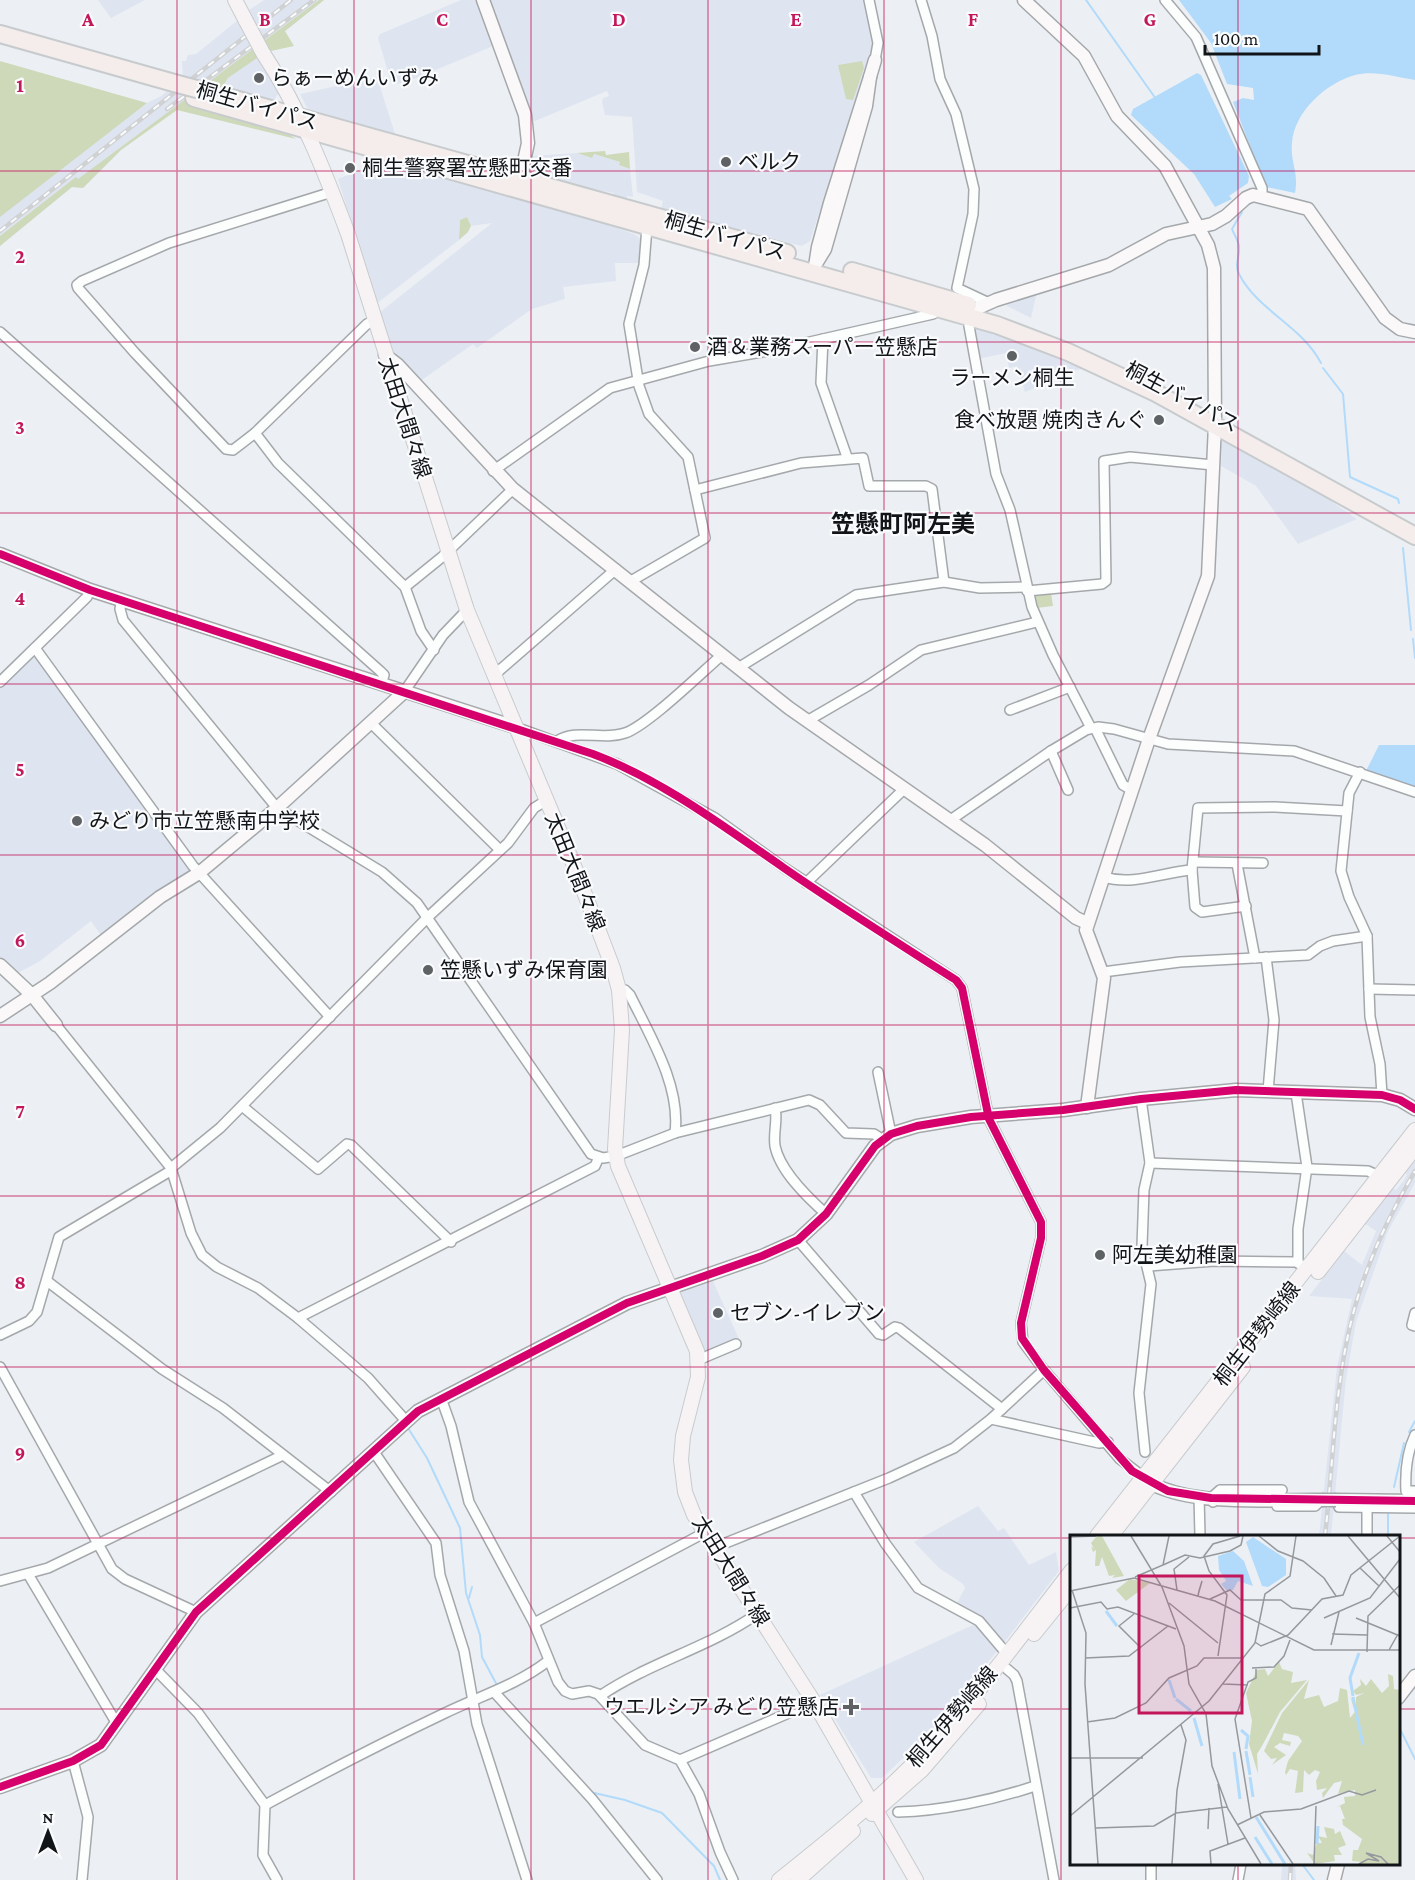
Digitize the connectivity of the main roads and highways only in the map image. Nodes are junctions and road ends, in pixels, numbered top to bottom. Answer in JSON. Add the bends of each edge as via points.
{"nodes":[{"id":1,"x":235,"y":0,"type":"edge"},
{"id":2,"x":0,"y":34,"type":"edge"},
{"id":3,"x":0,"y":44,"type":"edge"},
{"id":4,"x":170,"y":86,"type":"junction"},
{"id":5,"x":302,"y":124,"type":"junction"},
{"id":6,"x":519,"y":185,"type":"junction"},
{"id":7,"x":816,"y":267,"type":"junction"},
{"id":8,"x":979,"y":309,"type":"junction"},
{"id":9,"x":1215,"y":419,"type":"junction"},
{"id":10,"x":1415,"y":526,"type":"edge"},
{"id":11,"x":1415,"y":538,"type":"edge"},
{"id":12,"x":1415,"y":1130,"type":"edge"},
{"id":13,"x":1415,"y":1148,"type":"edge"},
{"id":14,"x":1387,"y":1175,"type":"junction"},
{"id":15,"x":1148,"y":1481,"type":"junction"},
{"id":16,"x":1098,"y":1535,"type":"edge"},
{"id":17,"x":1112,"y":1535,"type":"edge"},
{"id":18,"x":1070,"y":1571,"type":"edge"},
{"id":19,"x":1070,"y":1588,"type":"edge"},
{"id":20,"x":874,"y":1807,"type":"junction"},
{"id":21,"x":779,"y":1880,"type":"edge"},
{"id":22,"x":798,"y":1880,"type":"edge"},
{"id":23,"x":916,"y":1880,"type":"edge"}],
"edges":[{"from":1,"to":5,"type":"main road","name":"太田大間々線","bridge":true},
{"from":2,"to":4,"type":"highway","name":"桐生バイパス"},
{"from":3,"to":4,"type":"highway","name":"桐生バイパス"},
{"from":4,"to":5,"type":"highway","name":"桐生バイパス","bridge":true},
{"from":5,"to":6,"type":"highway","name":"桐生バイパス"},
{"from":5,"to":20,"type":"main road","name":"太田大間々線","via":[[332,192],[467,610],[619,990],[622,1030],[616,1156],[621,1176],[696,1344],[698,1359],[683,1436],[685,1492],[704,1533],[813,1702]]},
{"from":6,"to":7,"type":"highway","name":"桐生バイパス"},
{"from":6,"to":7,"type":"highway","name":"桐生バイパス","via":[[647,227]]},
{"from":7,"to":8,"type":"highway","name":"桐生バイパス"},
{"from":7,"to":8,"type":"highway","name":"桐生バイパス","via":[[938,308]]},
{"from":8,"to":9,"type":"highway","name":"桐生バイパス","via":[[1109,358],[1160,382]]},
{"from":9,"to":10,"type":"highway","name":"桐生バイパス"},
{"from":9,"to":11,"type":"highway","name":"桐生バイパス"},
{"from":12,"to":14,"type":"main road","name":"桐生伊勢崎線"},
{"from":13,"to":14,"type":"main road"},
{"from":14,"to":15,"type":"main road","name":"桐生伊勢崎線"},
{"from":14,"to":15,"type":"main road","name":"桐生伊勢崎線","via":[[1303,1267]]},
{"from":15,"to":16,"type":"main road","name":"桐生伊勢崎線"},
{"from":15,"to":17,"type":"main road","name":"桐生伊勢崎線"},
{"from":18,"to":20,"type":"main road","name":"桐生伊勢崎線","via":[[944,1731]]},
{"from":19,"to":20,"type":"main road","name":"桐生伊勢崎線","via":[[922,1770]]},
{"from":20,"to":21,"type":"main road","name":"桐生伊勢崎線"},
{"from":20,"to":22,"type":"main road","name":"桐生伊勢崎線"},
{"from":20,"to":23,"type":"main road","name":"太田大間々線"}]}
